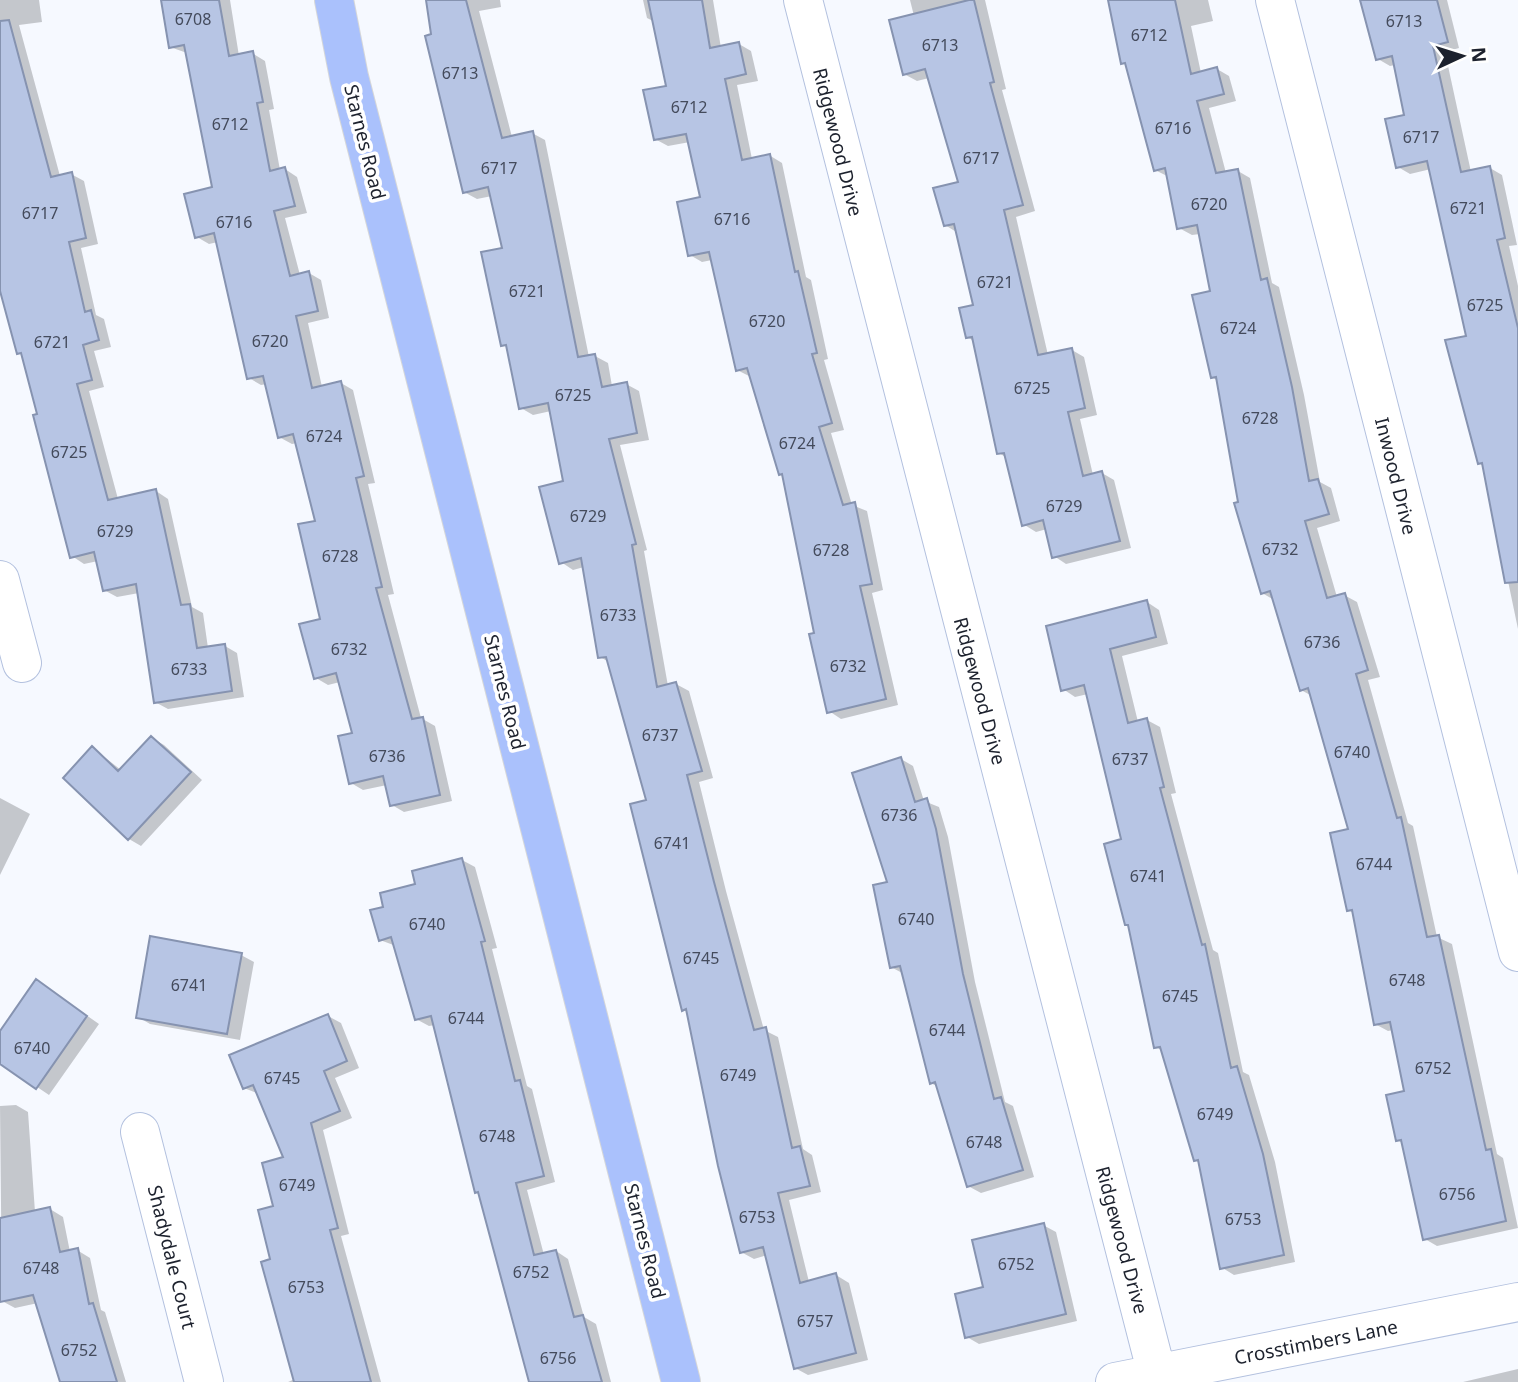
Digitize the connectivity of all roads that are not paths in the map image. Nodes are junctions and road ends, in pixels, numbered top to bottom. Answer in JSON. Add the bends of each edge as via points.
{"nodes":[{"id":1,"x":334,"y":0,"type":"edge"},
{"id":2,"x":803,"y":0,"type":"edge"},
{"id":3,"x":1275,"y":0,"type":"edge"},
{"id":4,"x":0,"y":580,"type":"edge"},
{"id":5,"x":22,"y":663,"type":"dead end"},
{"id":6,"x":1518,"y":952,"type":"edge"},
{"id":7,"x":140,"y":1132,"type":"dead end"},
{"id":8,"x":1518,"y":1302,"type":"edge"},
{"id":9,"x":1158,"y":1378,"type":"edge"},
{"id":10,"x":204,"y":1382,"type":"edge"},
{"id":11,"x":681,"y":1382,"type":"edge"},
{"id":12,"x":1115,"y":1382,"type":"edge"}],
"edges":[{"from":1,"to":11,"type":"main road","name":"Starnes Road","via":[[349,78]]},
{"from":2,"to":9,"type":"street","name":"Ridgewood Drive"},
{"from":3,"to":6,"type":"street","name":"Inwood Drive"},
{"from":4,"to":5,"type":"street"},
{"from":7,"to":10,"type":"street","name":"Shadydale Court"},
{"from":8,"to":9,"type":"street","name":"Crosstimbers Lane"},
{"from":9,"to":12,"type":"street","name":"Crosstimbers Lane"}]}
